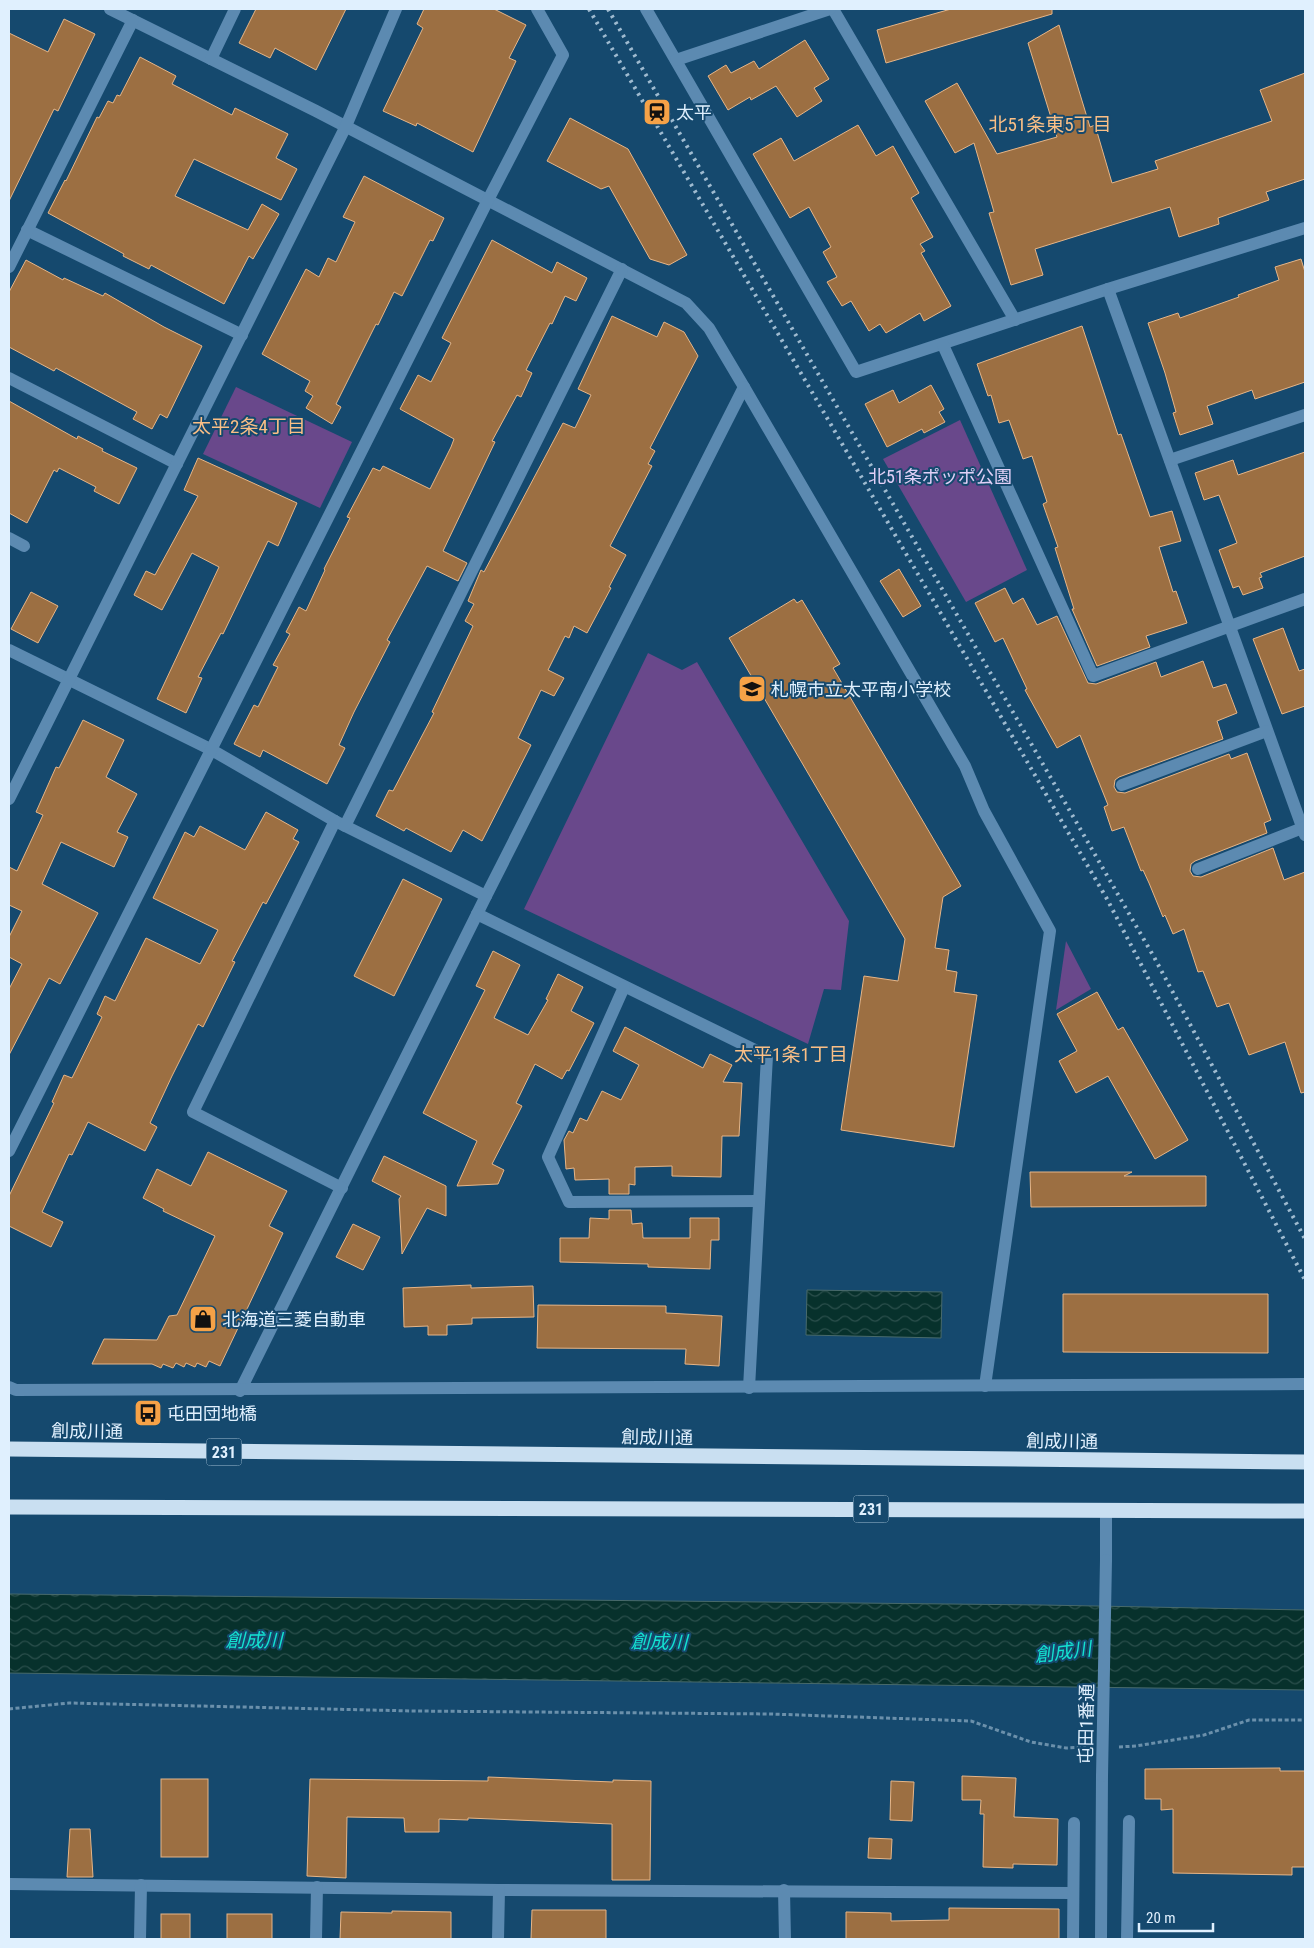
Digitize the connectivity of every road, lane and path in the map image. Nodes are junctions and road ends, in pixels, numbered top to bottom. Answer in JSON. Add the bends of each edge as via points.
{"nodes":[{"id":1,"x":110,"y":9,"type":"edge"},
{"id":2,"x":236,"y":9,"type":"edge"},
{"id":3,"x":396,"y":9,"type":"edge"},
{"id":4,"x":537,"y":9,"type":"edge"},
{"id":5,"x":646,"y":9,"type":"edge"},
{"id":6,"x":832,"y":9,"type":"edge"},
{"id":7,"x":133,"y":20,"type":"junction"},
{"id":8,"x":211,"y":58,"type":"junction"},
{"id":9,"x":676,"y":60,"type":"junction"},
{"id":10,"x":346,"y":126,"type":"junction"},
{"id":11,"x":488,"y":200,"type":"junction"},
{"id":12,"x":1305,"y":228,"type":"edge"},
{"id":13,"x":27,"y":230,"type":"junction"},
{"id":14,"x":9,"y":267,"type":"edge"},
{"id":15,"x":622,"y":269,"type":"junction"},
{"id":16,"x":1108,"y":289,"type":"junction"},
{"id":17,"x":1015,"y":320,"type":"junction"},
{"id":18,"x":242,"y":335,"type":"junction"},
{"id":19,"x":943,"y":345,"type":"junction"},
{"id":20,"x":9,"y":378,"type":"edge"},
{"id":21,"x":744,"y":387,"type":"junction"},
{"id":22,"x":1305,"y":415,"type":"edge"},
{"id":23,"x":1170,"y":460,"type":"junction"},
{"id":24,"x":177,"y":464,"type":"junction"},
{"id":25,"x":9,"y":538,"type":"edge"},
{"id":26,"x":24,"y":546,"type":"dead end"},
{"id":27,"x":1305,"y":599,"type":"edge"},
{"id":28,"x":1229,"y":626,"type":"junction"},
{"id":29,"x":9,"y":650,"type":"edge"},
{"id":30,"x":70,"y":678,"type":"junction"},
{"id":31,"x":1267,"y":731,"type":"junction"},
{"id":32,"x":210,"y":749,"type":"junction"},
{"id":33,"x":1122,"y":785,"type":"dead end"},
{"id":34,"x":9,"y":799,"type":"edge"},
{"id":35,"x":340,"y":823,"type":"junction"},
{"id":36,"x":1304,"y":830,"type":"edge"},
{"id":37,"x":1198,"y":869,"type":"dead end"},
{"id":38,"x":486,"y":896,"type":"junction"},
{"id":39,"x":477,"y":914,"type":"junction"},
{"id":40,"x":624,"y":987,"type":"junction"},
{"id":41,"x":9,"y":1151,"type":"edge"},
{"id":42,"x":342,"y":1188,"type":"junction"},
{"id":43,"x":759,"y":1201,"type":"junction"},
{"id":44,"x":1305,"y":1384,"type":"edge"},
{"id":45,"x":9,"y":1386,"type":"edge"},
{"id":46,"x":985,"y":1386,"type":"junction"},
{"id":47,"x":749,"y":1388,"type":"junction"},
{"id":48,"x":240,"y":1391,"type":"junction"},
{"id":49,"x":9,"y":1449,"type":"edge"},
{"id":50,"x":1305,"y":1462,"type":"edge"},
{"id":51,"x":9,"y":1507,"type":"edge"},
{"id":52,"x":1106,"y":1510,"type":"junction"},
{"id":53,"x":1305,"y":1511,"type":"edge"},
{"id":54,"x":9,"y":1709,"type":"edge"},
{"id":55,"x":1305,"y":1720,"type":"edge"},
{"id":56,"x":1096,"y":1747,"type":"dead end"},
{"id":57,"x":1116,"y":1747,"type":"dead end"},
{"id":58,"x":1129,"y":1821,"type":"dead end"},
{"id":59,"x":1074,"y":1823,"type":"dead end"},
{"id":60,"x":9,"y":1884,"type":"edge"},
{"id":61,"x":141,"y":1885,"type":"junction"},
{"id":62,"x":316,"y":1887,"type":"junction"},
{"id":63,"x":499,"y":1890,"type":"junction"},
{"id":64,"x":784,"y":1890,"type":"junction"},
{"id":65,"x":1073,"y":1893,"type":"junction"},
{"id":66,"x":140,"y":1939,"type":"edge"},
{"id":67,"x":316,"y":1939,"type":"edge"},
{"id":68,"x":498,"y":1939,"type":"edge"},
{"id":69,"x":785,"y":1939,"type":"edge"},
{"id":70,"x":1074,"y":1939,"type":"edge"},
{"id":71,"x":1101,"y":1939,"type":"edge"},
{"id":72,"x":1127,"y":1939,"type":"edge"}],
"edges":[{"from":1,"to":7,"type":"street"},
{"from":2,"to":8,"type":"street"},
{"from":3,"to":10,"type":"street"},
{"from":4,"to":11,"type":"street","via":[[563,55]]},
{"from":5,"to":9,"type":"street"},
{"from":6,"to":9,"type":"street"},
{"from":6,"to":17,"type":"street"},
{"from":7,"to":8,"type":"street"},
{"from":7,"to":13,"type":"street"},
{"from":8,"to":10,"type":"street"},
{"from":9,"to":19,"type":"street","via":[[856,372]]},
{"from":10,"to":11,"type":"street"},
{"from":10,"to":18,"type":"street"},
{"from":11,"to":15,"type":"street"},
{"from":11,"to":32,"type":"street"},
{"from":12,"to":16,"type":"street"},
{"from":13,"to":14,"type":"street"},
{"from":13,"to":18,"type":"street"},
{"from":15,"to":21,"type":"street","via":[[686,303],[709,328]]},
{"from":15,"to":35,"type":"street"},
{"from":16,"to":17,"type":"street"},
{"from":16,"to":23,"type":"street"},
{"from":17,"to":19,"type":"street"},
{"from":18,"to":24,"type":"street"},
{"from":19,"to":28,"type":"street","via":[[1093,676]]},
{"from":20,"to":24,"type":"street"},
{"from":21,"to":38,"type":"street"},
{"from":21,"to":46,"type":"street","via":[[965,766],[984,811],[1050,931]]},
{"from":22,"to":23,"type":"street"},
{"from":23,"to":28,"type":"street"},
{"from":24,"to":30,"type":"street"},
{"from":25,"to":26,"type":"street"},
{"from":27,"to":28,"type":"street"},
{"from":28,"to":31,"type":"street"},
{"from":29,"to":30,"type":"street"},
{"from":30,"to":32,"type":"street"},
{"from":30,"to":34,"type":"street"},
{"from":31,"to":33,"type":"street"},
{"from":31,"to":36,"type":"street"},
{"from":32,"to":35,"type":"street"},
{"from":32,"to":41,"type":"street"},
{"from":35,"to":38,"type":"street"},
{"from":35,"to":42,"type":"street","via":[[192,1112]]},
{"from":36,"to":37,"type":"street"},
{"from":38,"to":39,"type":"street"},
{"from":39,"to":40,"type":"street"},
{"from":39,"to":42,"type":"street"},
{"from":40,"to":43,"type":"street","via":[[767,1056]]},
{"from":40,"to":43,"type":"street","via":[[548,1157],[569,1202]]},
{"from":42,"to":48,"type":"street"},
{"from":43,"to":47,"type":"street"},
{"from":44,"to":46,"type":"street"},
{"from":45,"to":48,"type":"street","via":[[16,1390]]},
{"from":46,"to":47,"type":"street"},
{"from":47,"to":48,"type":"street"},
{"from":49,"to":50,"type":"highway","name":"創成川通","number":"231"},
{"from":51,"to":52,"type":"highway","number":"231"},
{"from":52,"to":53,"type":"highway","number":"231"},
{"from":52,"to":71,"type":"street","name":"屯田1番通","bridge":true},
{"from":54,"to":56,"type":"path","via":[[69,1703],[771,1714],[971,1721],[1031,1742],[1066,1748]]},
{"from":55,"to":57,"type":"path","via":[[1249,1720],[1204,1735]]},
{"from":58,"to":72,"type":"street"},
{"from":59,"to":65,"type":"street"},
{"from":60,"to":61,"type":"street"},
{"from":61,"to":62,"type":"street"},
{"from":61,"to":66,"type":"street"},
{"from":62,"to":63,"type":"street"},
{"from":62,"to":67,"type":"street"},
{"from":63,"to":64,"type":"street"},
{"from":63,"to":68,"type":"street"},
{"from":64,"to":65,"type":"street"},
{"from":64,"to":69,"type":"street"},
{"from":65,"to":70,"type":"street"}]}
